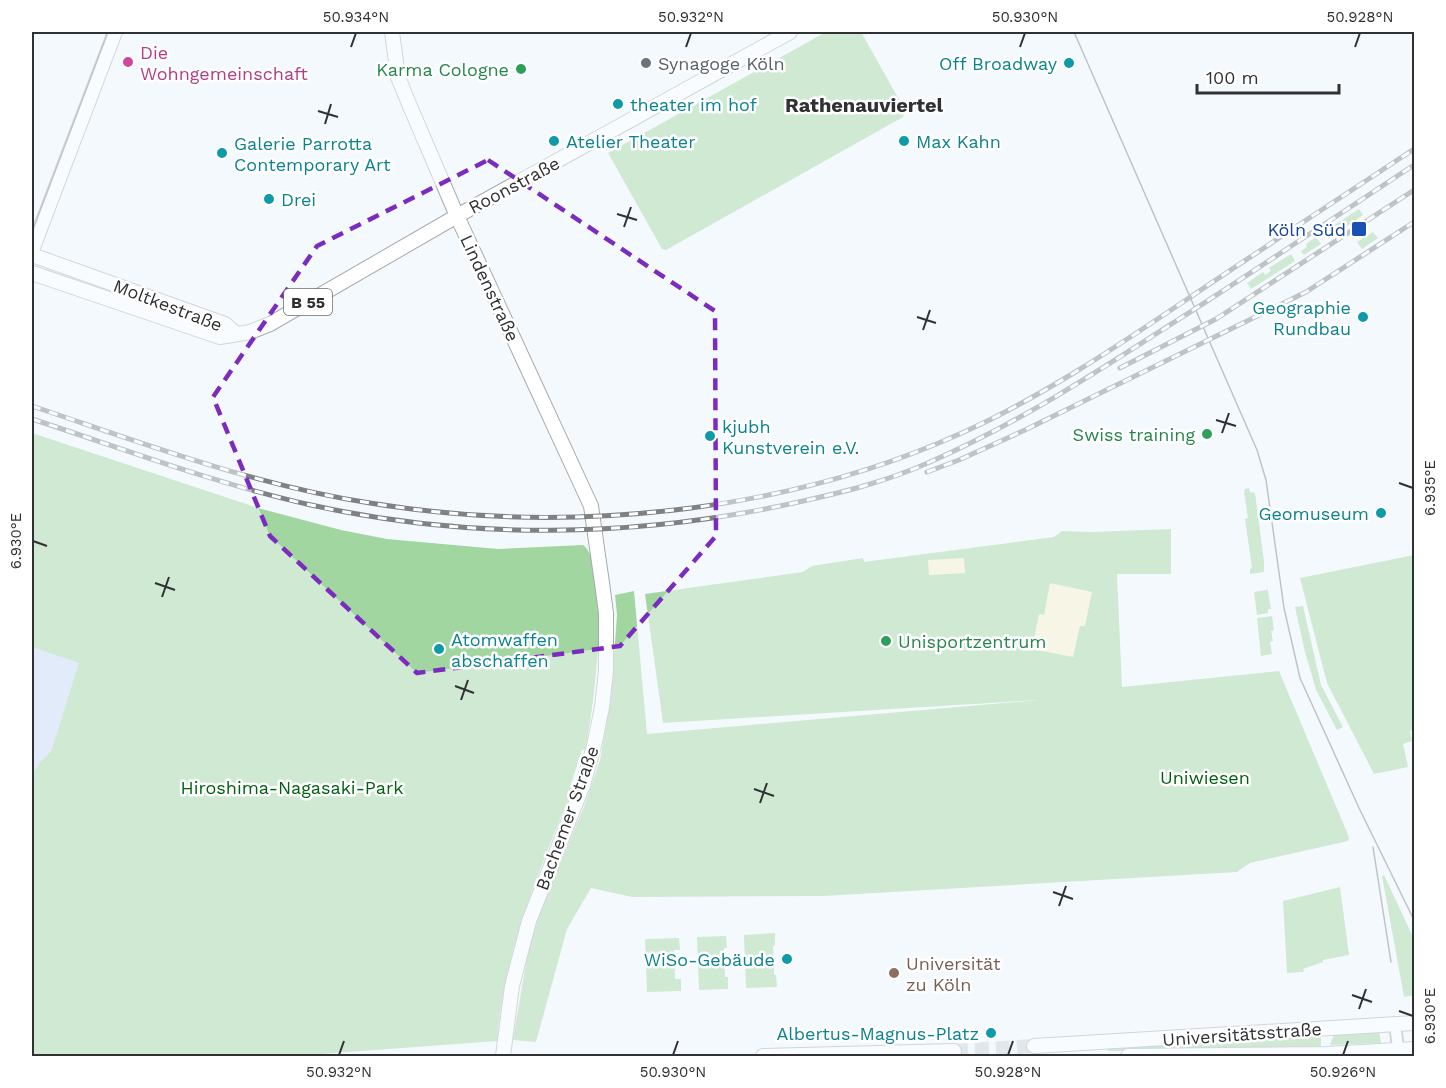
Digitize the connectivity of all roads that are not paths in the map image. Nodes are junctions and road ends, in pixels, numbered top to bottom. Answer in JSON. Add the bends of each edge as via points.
{"nodes":[{"id":1,"x":115,"y":32,"type":"edge"},
{"id":2,"x":392,"y":32,"type":"edge"},
{"id":3,"x":790,"y":32,"type":"edge"},
{"id":4,"x":457,"y":216,"type":"junction"},
{"id":5,"x":32,"y":253,"type":"edge"},
{"id":6,"x":32,"y":273,"type":"edge"},
{"id":7,"x":236,"y":334,"type":"junction"},
{"id":8,"x":591,"y":506,"type":"joint"},
{"id":9,"x":1414,"y":1023,"type":"edge"},
{"id":10,"x":1395,"y":1024,"type":"junction"},
{"id":11,"x":1034,"y":1046,"type":"tunnel mouth"},
{"id":12,"x":1414,"y":1049,"type":"edge"},
{"id":13,"x":954,"y":1051,"type":"dead end"},
{"id":14,"x":1398,"y":1053,"type":"edge"},
{"id":15,"x":1354,"y":1054,"type":"edge"},
{"id":16,"x":502,"y":1056,"type":"edge"},
{"id":17,"x":763,"y":1056,"type":"edge"},
{"id":18,"x":1128,"y":1056,"type":"edge"}],
"edges":[{"from":1,"to":5,"type":"main road"},
{"from":2,"to":4,"type":"main road","name":"Lindenstraße","via":[[399,81]]},
{"from":3,"to":4,"type":"main road","name":"Roonstraße","number":"B 55"},
{"from":4,"to":7,"type":"main road","name":"Roonstraße","number":"B 55","via":[[270,324]]},
{"from":4,"to":8,"type":"main road","name":"Lindenstraße"},
{"from":5,"to":7,"type":"main road","name":"Moltkestraße","via":[[225,324]]},
{"from":6,"to":7,"type":"main road","name":"Moltkestraße","number":"B 55","via":[[220,337]]},
{"from":8,"to":16,"type":"main road","name":"Bachemer Straße","via":[[606,614],[602,707],[583,785],[520,950]]},
{"from":9,"to":10,"type":"main road","name":"Universitätsstraße"},
{"from":10,"to":11,"type":"main road","name":"Universitätsstraße"},
{"from":10,"to":14,"type":"street"},
{"from":12,"to":14,"type":"main road","name":"Universitätsstraße"},
{"from":13,"to":17,"type":"main road"},
{"from":14,"to":15,"type":"main road","name":"Universitätsstraße"},
{"from":15,"to":18,"type":"main road","name":"Universitätsstraße"}]}
